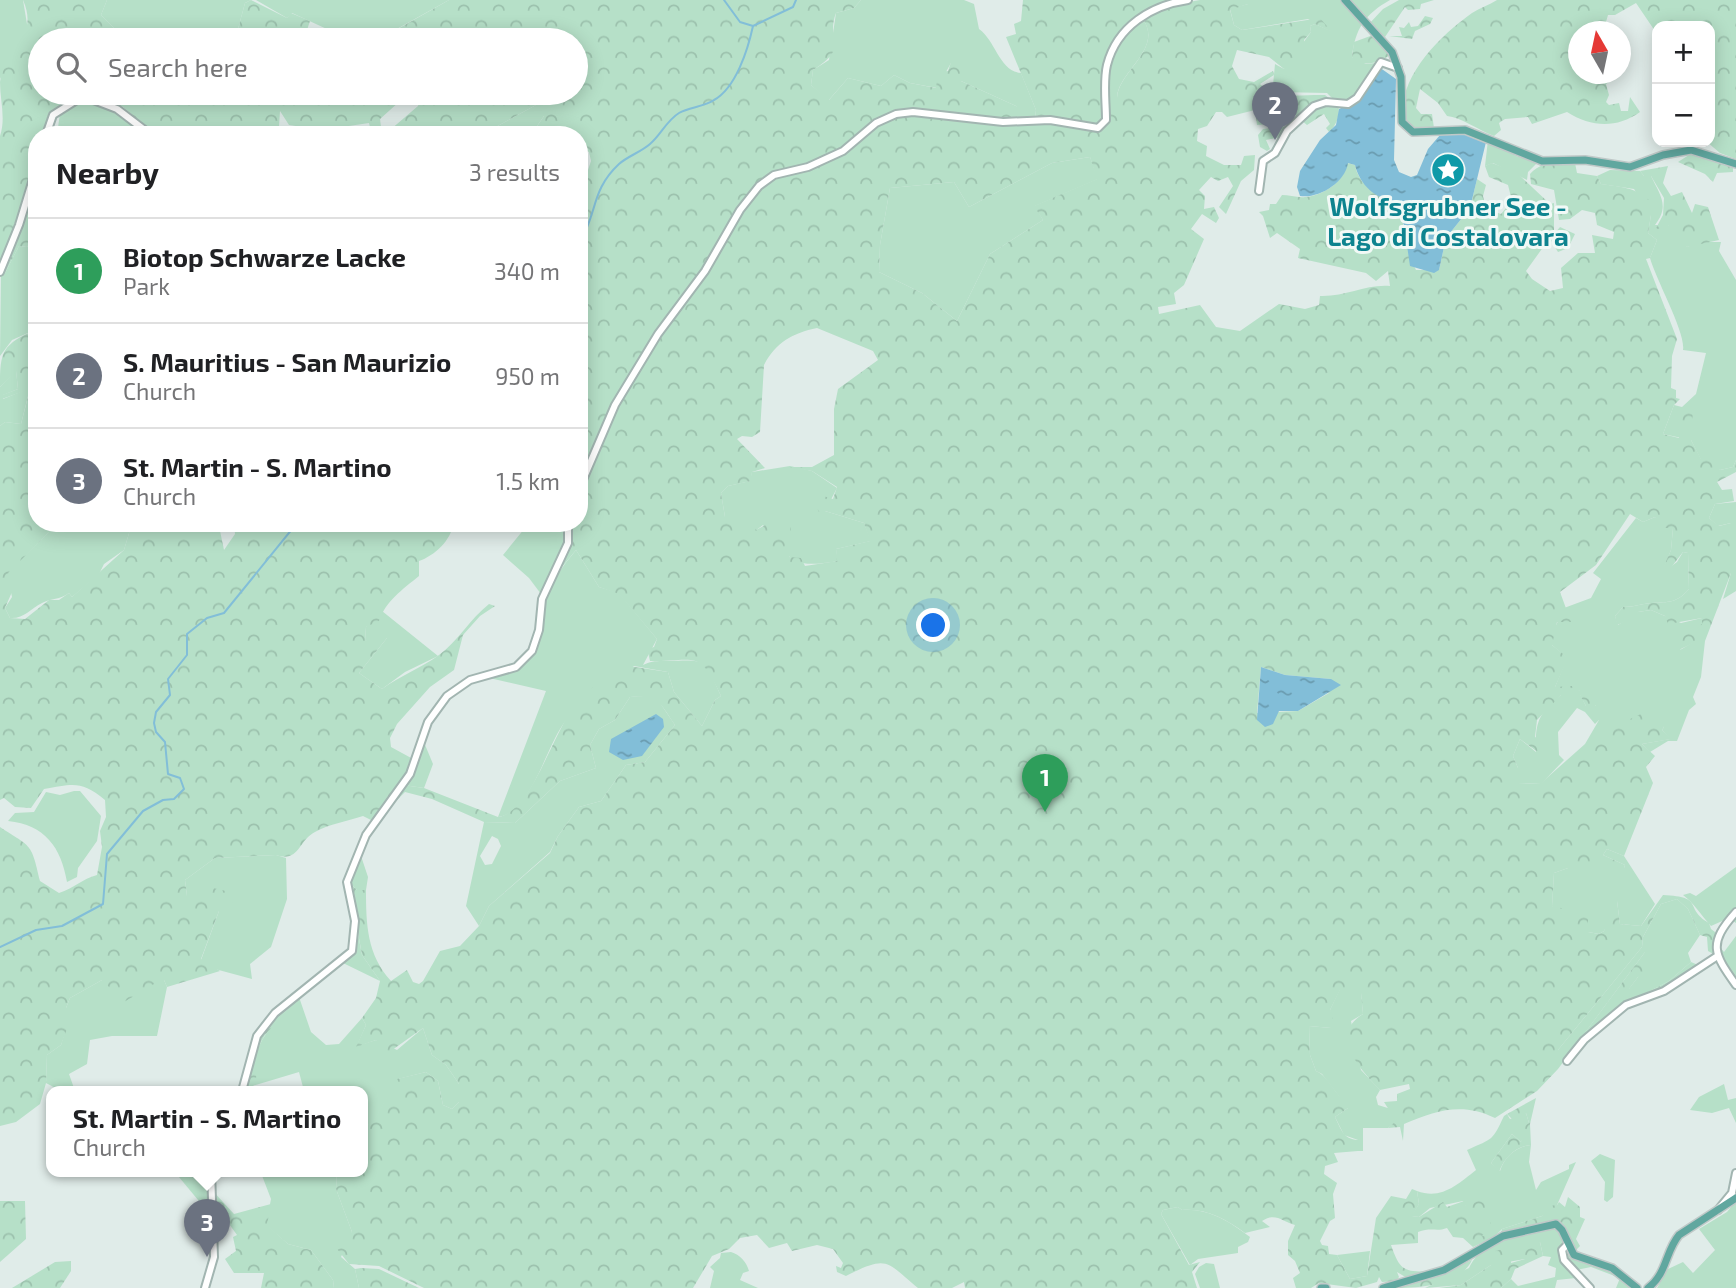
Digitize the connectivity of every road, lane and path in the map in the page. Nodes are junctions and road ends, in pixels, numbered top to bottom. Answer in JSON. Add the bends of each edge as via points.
{"nodes":[{"id":1,"x":1188,"y":0,"type":"edge"},
{"id":2,"x":1345,"y":0,"type":"edge"},
{"id":3,"x":1398,"y":68,"type":"junction"},
{"id":4,"x":68,"y":105,"type":"edge"},
{"id":5,"x":106,"y":105,"type":"edge"},
{"id":6,"x":49,"y":126,"type":"edge"},
{"id":7,"x":139,"y":126,"type":"edge"},
{"id":8,"x":1736,"y":164,"type":"edge"},
{"id":9,"x":1259,"y":191,"type":"dead end"},
{"id":10,"x":28,"y":196,"type":"edge"},
{"id":11,"x":0,"y":272,"type":"edge"},
{"id":12,"x":588,"y":468,"type":"edge"},
{"id":13,"x":568,"y":532,"type":"edge"},
{"id":14,"x":1736,"y":912,"type":"edge"},
{"id":15,"x":1716,"y":957,"type":"junction"},
{"id":16,"x":1736,"y":985,"type":"edge"},
{"id":17,"x":1567,"y":1062,"type":"dead end"},
{"id":18,"x":243,"y":1086,"type":"edge"},
{"id":19,"x":1736,"y":1172,"type":"edge"},
{"id":20,"x":211,"y":1177,"type":"edge"},
{"id":21,"x":1736,"y":1198,"type":"edge"},
{"id":22,"x":1717,"y":1211,"type":"junction"},
{"id":23,"x":1567,"y":1245,"type":"junction"},
{"id":24,"x":205,"y":1288,"type":"edge"},
{"id":25,"x":1321,"y":1288,"type":"edge"},
{"id":26,"x":1326,"y":1288,"type":"edge"},
{"id":27,"x":1383,"y":1288,"type":"edge"},
{"id":28,"x":1590,"y":1288,"type":"edge"},
{"id":29,"x":1637,"y":1288,"type":"edge"},
{"id":30,"x":1648,"y":1288,"type":"edge"}],
"edges":[{"from":1,"to":12,"type":"street","via":[[1155,7],[1119,41],[1107,63],[1106,120],[1098,128],[1050,120],[1003,122],[896,114],[876,123],[843,151],[808,167],[774,175],[759,186],[658,334],[615,405]]},
{"from":2,"to":3,"type":"main road","via":[[1389,47]]},
{"from":3,"to":8,"type":"main road","via":[[1401,116],[1409,131],[1465,130],[1542,161],[1585,160],[1630,167],[1691,150]]},
{"from":3,"to":9,"type":"street","via":[[1381,62],[1352,102],[1320,103],[1299,119],[1275,153],[1263,161]]},
{"from":4,"to":6,"type":"street","via":[[53,115]]},
{"from":5,"to":7,"type":"street"},
{"from":10,"to":11,"type":"street"},
{"from":13,"to":18,"type":"street","via":[[568,543],[542,599],[532,651],[516,667],[464,684],[434,710],[410,774],[366,835],[351,865],[347,882],[355,921],[352,951],[275,1013],[257,1036]]},
{"from":14,"to":15,"type":"street","via":[[1721,934]]},
{"from":15,"to":16,"type":"street"},
{"from":15,"to":17,"type":"street","via":[[1664,991],[1626,1004]]},
{"from":19,"to":22,"type":"street","via":[[1732,1193]]},
{"from":20,"to":24,"type":"street","via":[[214,1257]]},
{"from":21,"to":22,"type":"main road"},
{"from":22,"to":30,"type":"main road","via":[[1679,1235],[1660,1276]]},
{"from":23,"to":27,"type":"main road","via":[[1559,1227],[1546,1225],[1503,1236],[1444,1270]]},
{"from":23,"to":28,"type":"street","via":[[1562,1250],[1564,1260]]},
{"from":23,"to":29,"type":"main road","via":[[1574,1255],[1612,1268]]},
{"from":25,"to":26,"type":"main road"}]}
